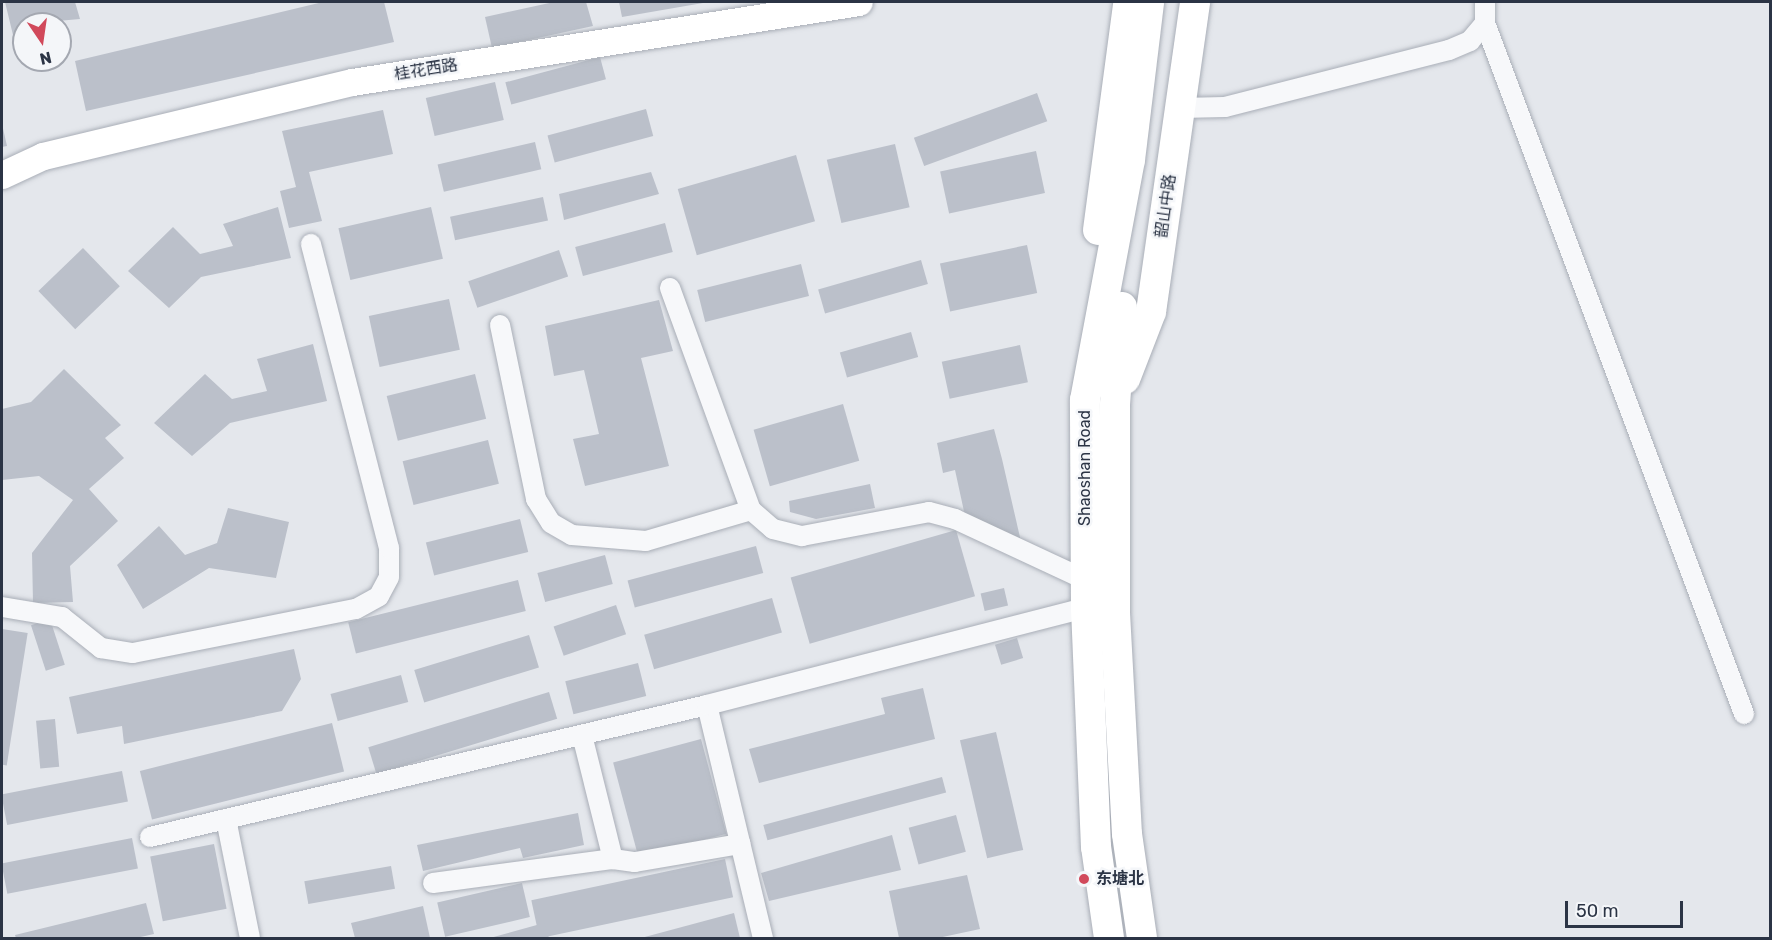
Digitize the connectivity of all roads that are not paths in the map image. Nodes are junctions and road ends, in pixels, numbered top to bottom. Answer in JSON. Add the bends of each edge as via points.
{"nodes":[{"id":1,"x":859,"y":2,"type":"edge"},
{"id":2,"x":1129,"y":2,"type":"edge"},
{"id":3,"x":1149,"y":2,"type":"edge"},
{"id":4,"x":1161,"y":2,"type":"edge"},
{"id":5,"x":1195,"y":2,"type":"edge"},
{"id":6,"x":1485,"y":2,"type":"edge"},
{"id":7,"x":1485,"y":23,"type":"junction"},
{"id":8,"x":1180,"y":108,"type":"junction"},
{"id":9,"x":2,"y":175,"type":"edge"},
{"id":10,"x":311,"y":244,"type":"dead end"},
{"id":11,"x":670,"y":288,"type":"dead end"},
{"id":12,"x":500,"y":325,"type":"dead end"},
{"id":13,"x":1111,"y":325,"type":"junction"},
{"id":14,"x":1085,"y":400,"type":"junction"},
{"id":15,"x":1115,"y":404,"type":"junction"},
{"id":16,"x":751,"y":510,"type":"junction"},
{"id":17,"x":1086,"y":594,"type":"junction"},
{"id":18,"x":2,"y":607,"type":"edge"},
{"id":19,"x":707,"y":705,"type":"junction"},
{"id":20,"x":1744,"y":714,"type":"dead end"},
{"id":21,"x":582,"y":735,"type":"junction"},
{"id":22,"x":226,"y":819,"type":"junction"},
{"id":23,"x":150,"y":837,"type":"dead end"},
{"id":24,"x":740,"y":844,"type":"junction"},
{"id":25,"x":613,"y":859,"type":"junction"},
{"id":26,"x":433,"y":883,"type":"dead end"},
{"id":27,"x":249,"y":939,"type":"edge"},
{"id":28,"x":763,"y":939,"type":"edge"},
{"id":29,"x":1109,"y":939,"type":"edge"},
{"id":30,"x":1142,"y":939,"type":"edge"}],
"edges":[{"from":1,"to":9,"type":"street","name":"桂花西路","via":[[352,82],[43,156]]},
{"from":2,"to":14,"type":"main road","via":[[1083,354]]},
{"from":3,"to":13,"type":"main road","name":"Shaoshan Road"},
{"from":4,"to":13,"type":"main road","name":"Shaoshan Road"},
{"from":5,"to":8,"type":"main road","name":"韶山中路"},
{"from":6,"to":7,"type":"street"},
{"from":7,"to":8,"type":"street","via":[[1470,41],[1449,50],[1225,107]]},
{"from":7,"to":20,"type":"street"},
{"from":8,"to":15,"type":"main road","name":"韶山中路","via":[[1151,312]]},
{"from":10,"to":18,"type":"street","via":[[389,548],[389,577],[379,596],[356,609],[133,653],[101,648],[62,617]]},
{"from":11,"to":16,"type":"street"},
{"from":12,"to":16,"type":"street","via":[[536,499],[551,523],[572,535],[646,541]]},
{"from":13,"to":14,"type":"main road","name":"Shaoshan Road"},
{"from":13,"to":15,"type":"main road","name":"Shaoshan Road"},
{"from":14,"to":17,"type":"main road","name":"Shaoshan Road"},
{"from":15,"to":30,"type":"main road","name":"Shaoshan Road","via":[[1115,613],[1127,834]]},
{"from":16,"to":17,"type":"street","via":[[773,529],[802,536],[929,512],[954,519]]},
{"from":17,"to":19,"type":"street"},
{"from":17,"to":29,"type":"main road","name":"Shaoshan Road","via":[[1096,847]]},
{"from":19,"to":21,"type":"street"},
{"from":19,"to":24,"type":"street"},
{"from":21,"to":22,"type":"street"},
{"from":21,"to":25,"type":"street"},
{"from":22,"to":23,"type":"street"},
{"from":22,"to":27,"type":"street"},
{"from":24,"to":25,"type":"street","via":[[635,862]]},
{"from":24,"to":28,"type":"street"},
{"from":25,"to":26,"type":"street"}]}
